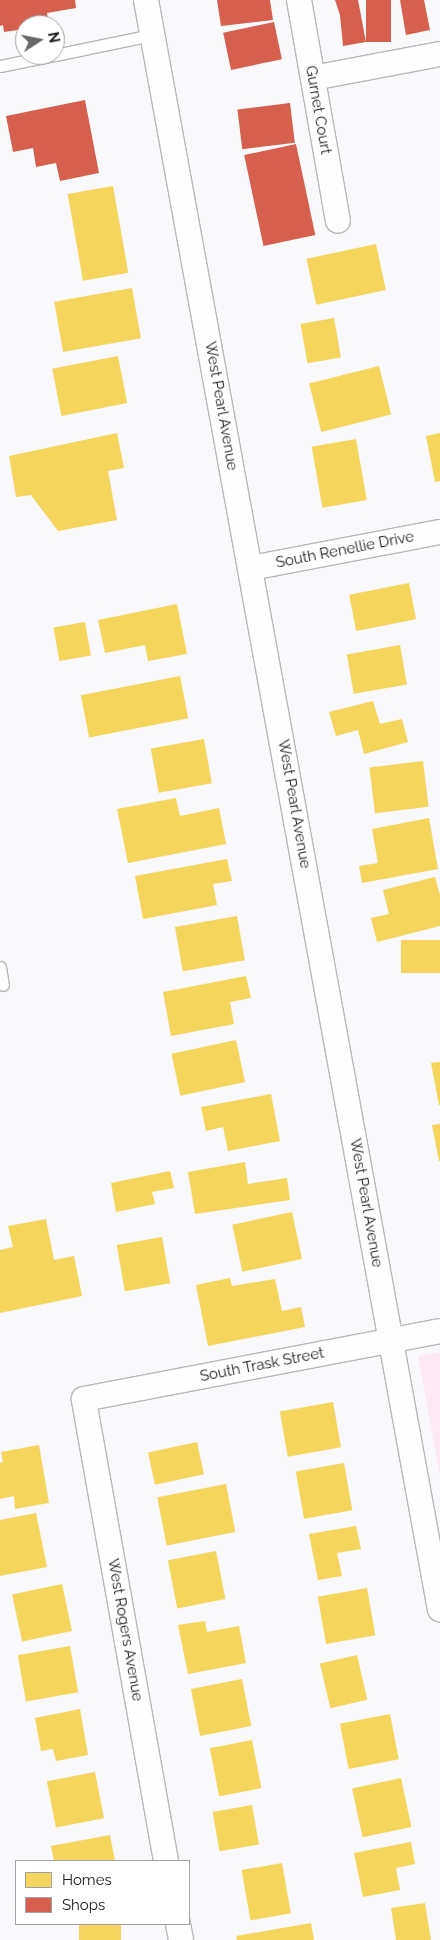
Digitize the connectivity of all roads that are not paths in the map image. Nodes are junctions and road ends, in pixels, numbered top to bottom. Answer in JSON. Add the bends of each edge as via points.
{"nodes":[{"id":1,"x":146,"y":0,"type":"edge"},
{"id":2,"x":299,"y":0,"type":"edge"},
{"id":3,"x":152,"y":36,"type":"junction"},
{"id":4,"x":65,"y":53,"type":"edge"},
{"id":5,"x":440,"y":54,"type":"edge"},
{"id":6,"x":15,"y":63,"type":"edge"},
{"id":7,"x":0,"y":66,"type":"edge"},
{"id":8,"x":312,"y":78,"type":"junction"},
{"id":9,"x":338,"y":221,"type":"dead end"},
{"id":10,"x":440,"y":532,"type":"edge"},
{"id":11,"x":251,"y":568,"type":"junction"},
{"id":12,"x":0,"y":967,"type":"edge"},
{"id":13,"x":4,"y":985,"type":"dead end"},
{"id":14,"x":440,"y":1331,"type":"edge"},
{"id":15,"x":391,"y":1340,"type":"junction"},
{"id":16,"x":84,"y":1399,"type":"joint"},
{"id":17,"x":440,"y":1609,"type":"edge"},
{"id":18,"x":166,"y":1860,"type":"edge"},
{"id":19,"x":178,"y":1925,"type":"edge"},
{"id":20,"x":180,"y":1940,"type":"edge"}],
"edges":[{"from":1,"to":3,"type":"street","name":"West Pearl Avenue"},
{"from":2,"to":8,"type":"street","name":"Gurnet Court"},
{"from":3,"to":4,"type":"lane"},
{"from":3,"to":11,"type":"street","name":"West Pearl Avenue"},
{"from":5,"to":8,"type":"street"},
{"from":6,"to":7,"type":"lane"},
{"from":8,"to":9,"type":"street","name":"Gurnet Court"},
{"from":10,"to":11,"type":"street","name":"South Renellie Drive"},
{"from":11,"to":15,"type":"street","name":"West Pearl Avenue"},
{"from":12,"to":13,"type":"lane"},
{"from":14,"to":15,"type":"street","name":"South Trask Street"},
{"from":15,"to":16,"type":"street","name":"South Trask Street"},
{"from":15,"to":17,"type":"street","name":"West Pearl Avenue"},
{"from":16,"to":18,"type":"street","name":"West Rogers Avenue"},
{"from":19,"to":20,"type":"street"}]}
